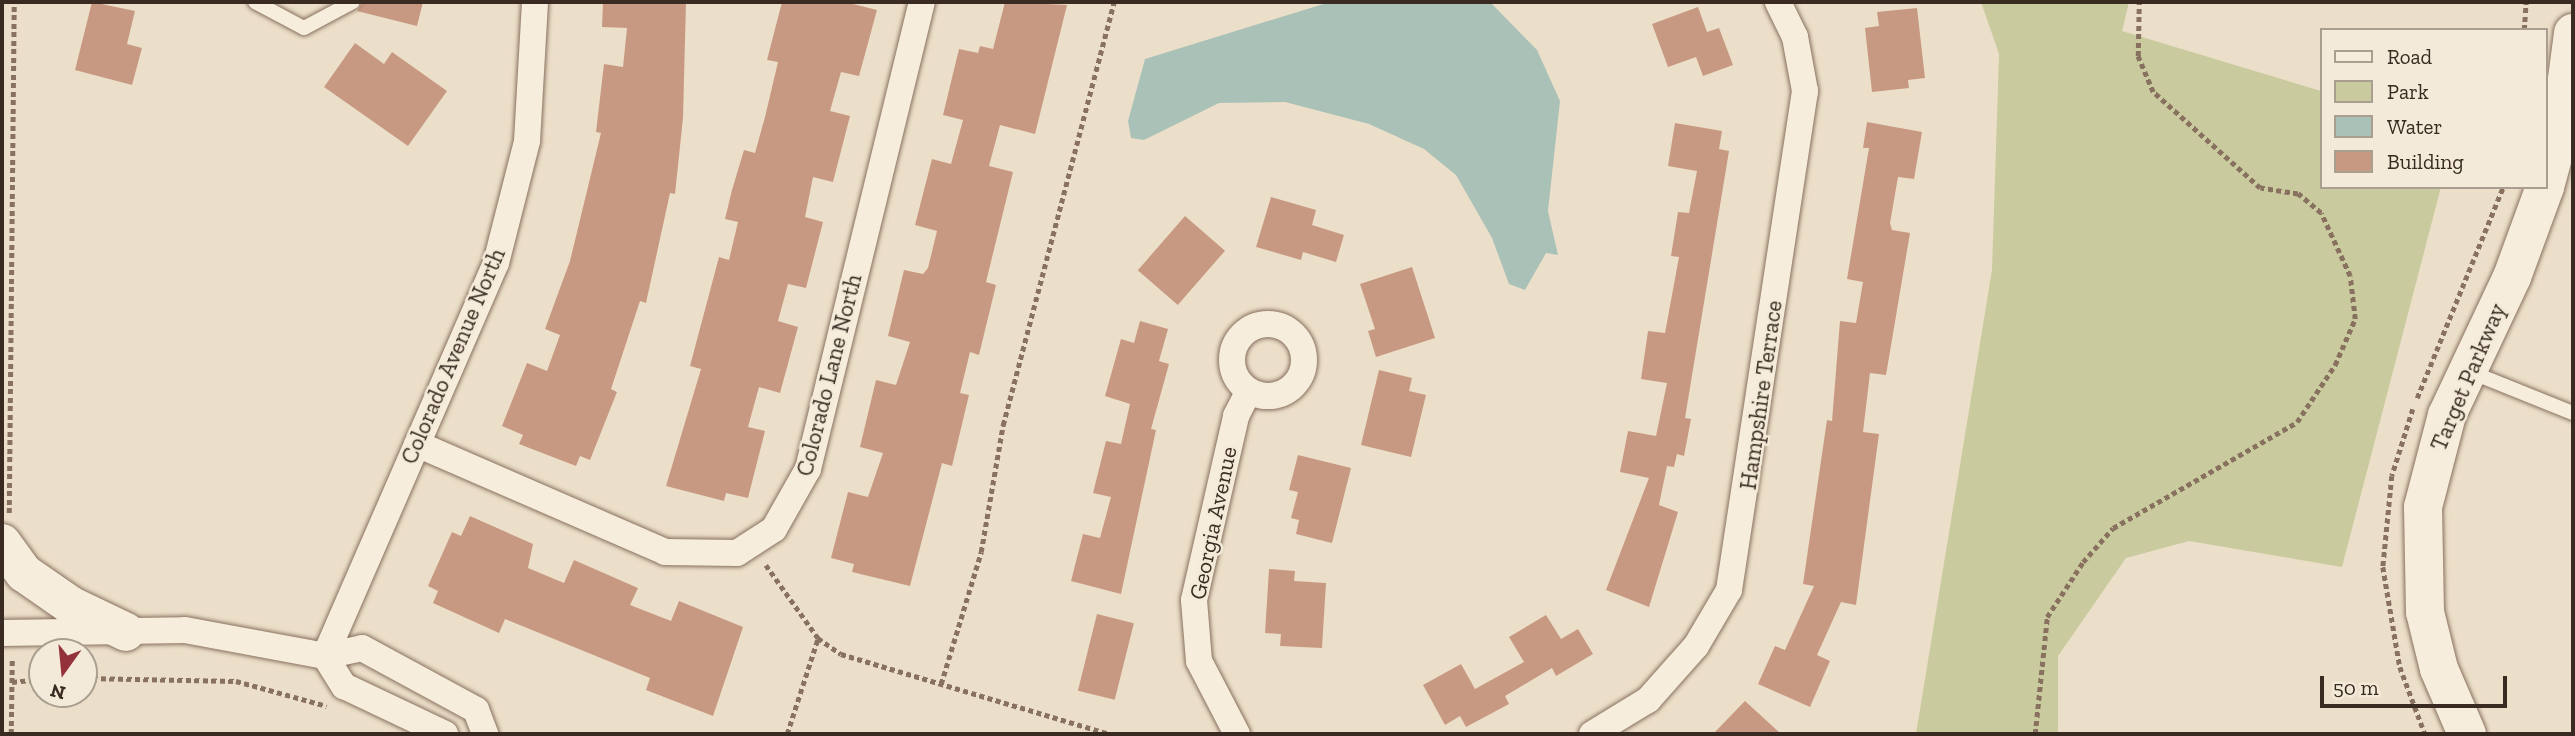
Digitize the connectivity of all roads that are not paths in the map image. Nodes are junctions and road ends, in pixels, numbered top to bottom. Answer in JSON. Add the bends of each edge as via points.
{"nodes":[{"id":1,"x":254,"y":2,"type":"edge"},
{"id":2,"x":352,"y":2,"type":"edge"},
{"id":3,"x":535,"y":2,"type":"edge"},
{"id":4,"x":922,"y":2,"type":"edge"},
{"id":5,"x":1778,"y":2,"type":"edge"},
{"id":6,"x":2573,"y":33,"type":"edge"},
{"id":7,"x":2547,"y":180,"type":"edge"},
{"id":8,"x":2544,"y":189,"type":"edge"},
{"id":9,"x":2466,"y":370,"type":"junction"},
{"id":10,"x":1249,"y":391,"type":"dead end"},
{"id":11,"x":2573,"y":412,"type":"edge"},
{"id":12,"x":417,"y":444,"type":"junction"},
{"id":13,"x":6,"y":533,"type":"edge"},
{"id":14,"x":126,"y":632,"type":"junction"},
{"id":15,"x":2,"y":633,"type":"edge"},
{"id":16,"x":325,"y":656,"type":"junction"},
{"id":17,"x":445,"y":734,"type":"edge"},
{"id":18,"x":485,"y":734,"type":"edge"},
{"id":19,"x":1237,"y":734,"type":"edge"},
{"id":20,"x":1592,"y":734,"type":"edge"},
{"id":21,"x":2467,"y":734,"type":"edge"}],
"edges":[{"from":1,"to":2,"type":"lane","via":[[304,28]]},
{"from":3,"to":12,"type":"street","name":"Colorado Avenue North","via":[[527,141],[496,263]]},
{"from":4,"to":12,"type":"street","name":"Colorado Lane North","via":[[808,469],[793,504],[752,546],[708,556],[665,552]]},
{"from":5,"to":20,"type":"street","name":"Hampshire Terrace","via":[[1795,37],[1805,91],[1729,590],[1696,646],[1648,700]]},
{"from":6,"to":7,"type":"street","name":"Target Parkway","via":[[2560,131]]},
{"from":8,"to":9,"type":"street","name":"Target Parkway","via":[[2512,277]]},
{"from":9,"to":11,"type":"lane"},
{"from":9,"to":21,"type":"street","name":"Target Parkway","via":[[2433,456],[2421,556],[2425,612],[2439,670]]},
{"from":10,"to":19,"type":"street","name":"Georgia Avenue","via":[[1236,416],[1194,600],[1199,661]]},
{"from":12,"to":16,"type":"street","name":"Colorado Avenue North"},
{"from":13,"to":14,"type":"street","via":[[24,573],[70,606]]},
{"from":14,"to":15,"type":"street"},
{"from":14,"to":16,"type":"street","via":[[247,637]]},
{"from":16,"to":17,"type":"street","via":[[344,686]]},
{"from":16,"to":18,"type":"street","via":[[362,648],[476,710]]}]}
